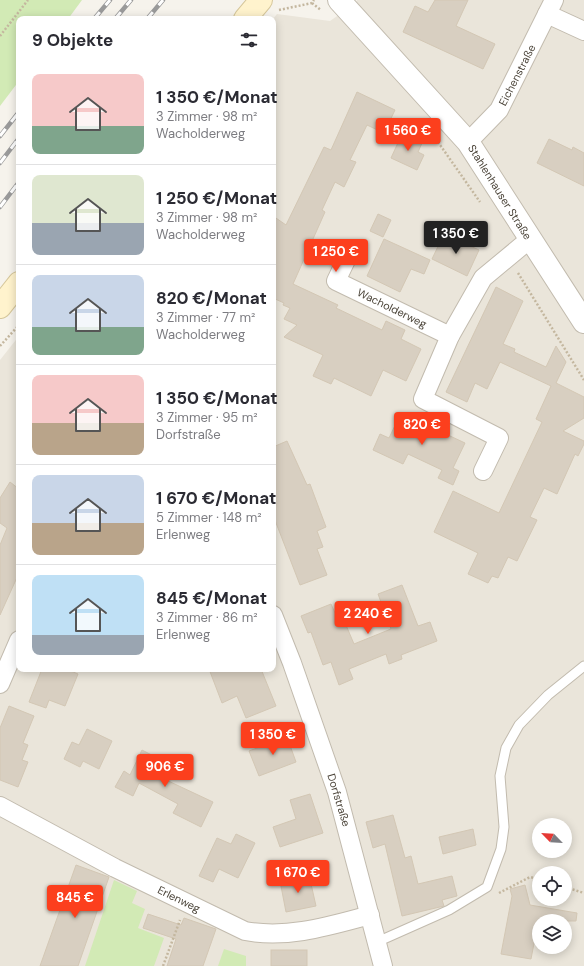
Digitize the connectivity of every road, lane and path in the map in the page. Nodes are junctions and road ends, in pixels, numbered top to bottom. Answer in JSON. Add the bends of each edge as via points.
{"nodes":[{"id":1,"x":28,"y":0,"type":"edge"},
{"id":2,"x":314,"y":0,"type":"edge"},
{"id":3,"x":339,"y":0,"type":"edge"},
{"id":4,"x":268,"y":5,"type":"edge"},
{"id":5,"x":551,"y":7,"type":"edge"},
{"id":6,"x":250,"y":16,"type":"edge"},
{"id":7,"x":584,"y":31,"type":"edge"},
{"id":8,"x":0,"y":36,"type":"edge"},
{"id":9,"x":468,"y":142,"type":"junction"},
{"id":10,"x":530,"y":239,"type":"junction"},
{"id":11,"x":348,"y":256,"type":"dead end"},
{"id":12,"x":508,"y":256,"type":"junction"},
{"id":13,"x":16,"y":286,"type":"edge"},
{"id":14,"x":0,"y":307,"type":"edge"},
{"id":15,"x":584,"y":322,"type":"edge"},
{"id":16,"x":16,"y":327,"type":"edge"},
{"id":17,"x":450,"y":336,"type":"junction"},
{"id":18,"x":0,"y":346,"type":"edge"},
{"id":19,"x":584,"y":380,"type":"edge"},
{"id":20,"x":483,"y":471,"type":"dead end"},
{"id":21,"x":276,"y":623,"type":"edge"},
{"id":22,"x":16,"y":647,"type":"edge"},
{"id":23,"x":584,"y":666,"type":"edge"},
{"id":24,"x":0,"y":684,"type":"edge"},
{"id":25,"x":0,"y":806,"type":"edge"},
{"id":26,"x":572,"y":889,"type":"edge"},
{"id":27,"x":584,"y":893,"type":"edge"},
{"id":28,"x":186,"y":903,"type":"junction"},
{"id":29,"x":370,"y":915,"type":"junction"},
{"id":30,"x":377,"y":942,"type":"junction"},
{"id":31,"x":163,"y":966,"type":"edge"},
{"id":32,"x":383,"y":966,"type":"edge"}],
"edges":[{"from":1,"to":8,"type":"path"},
{"from":2,"to":4,"type":"path","via":[[312,3]]},
{"from":3,"to":9,"type":"street","name":"Stahlenhauser Straße"},
{"from":4,"to":6,"type":"main road"},
{"from":5,"to":7,"type":"street"},
{"from":5,"to":9,"type":"street","name":"Eichenstraße","via":[[499,110]]},
{"from":9,"to":10,"type":"street","name":"Stahlenhauser Straße"},
{"from":10,"to":12,"type":"street"},
{"from":10,"to":15,"type":"street","name":"Stahlenhauser Straße"},
{"from":11,"to":17,"type":"street","name":"Wacholderweg","via":[[336,281]]},
{"from":12,"to":17,"type":"street","via":[[483,278]]},
{"from":12,"to":19,"type":"path"},
{"from":13,"to":14,"type":"main road"},
{"from":16,"to":18,"type":"path"},
{"from":17,"to":20,"type":"street","via":[[423,399],[499,438]]},
{"from":21,"to":29,"type":"street","name":"Dorfstraße","via":[[337,792]]},
{"from":22,"to":24,"type":"street"},
{"from":23,"to":30,"type":"lane","via":[[519,724],[506,748],[500,776],[504,827],[501,849],[487,887],[449,910]]},
{"from":25,"to":28,"type":"street","name":"Erlenweg"},
{"from":26,"to":27,"type":"path"},
{"from":28,"to":29,"type":"street","name":"Erlenweg","via":[[256,933],[304,932]]},
{"from":28,"to":31,"type":"path"},
{"from":29,"to":30,"type":"street","name":"Dorfstraße"},
{"from":30,"to":32,"type":"street","name":"Dorfstraße"}]}
